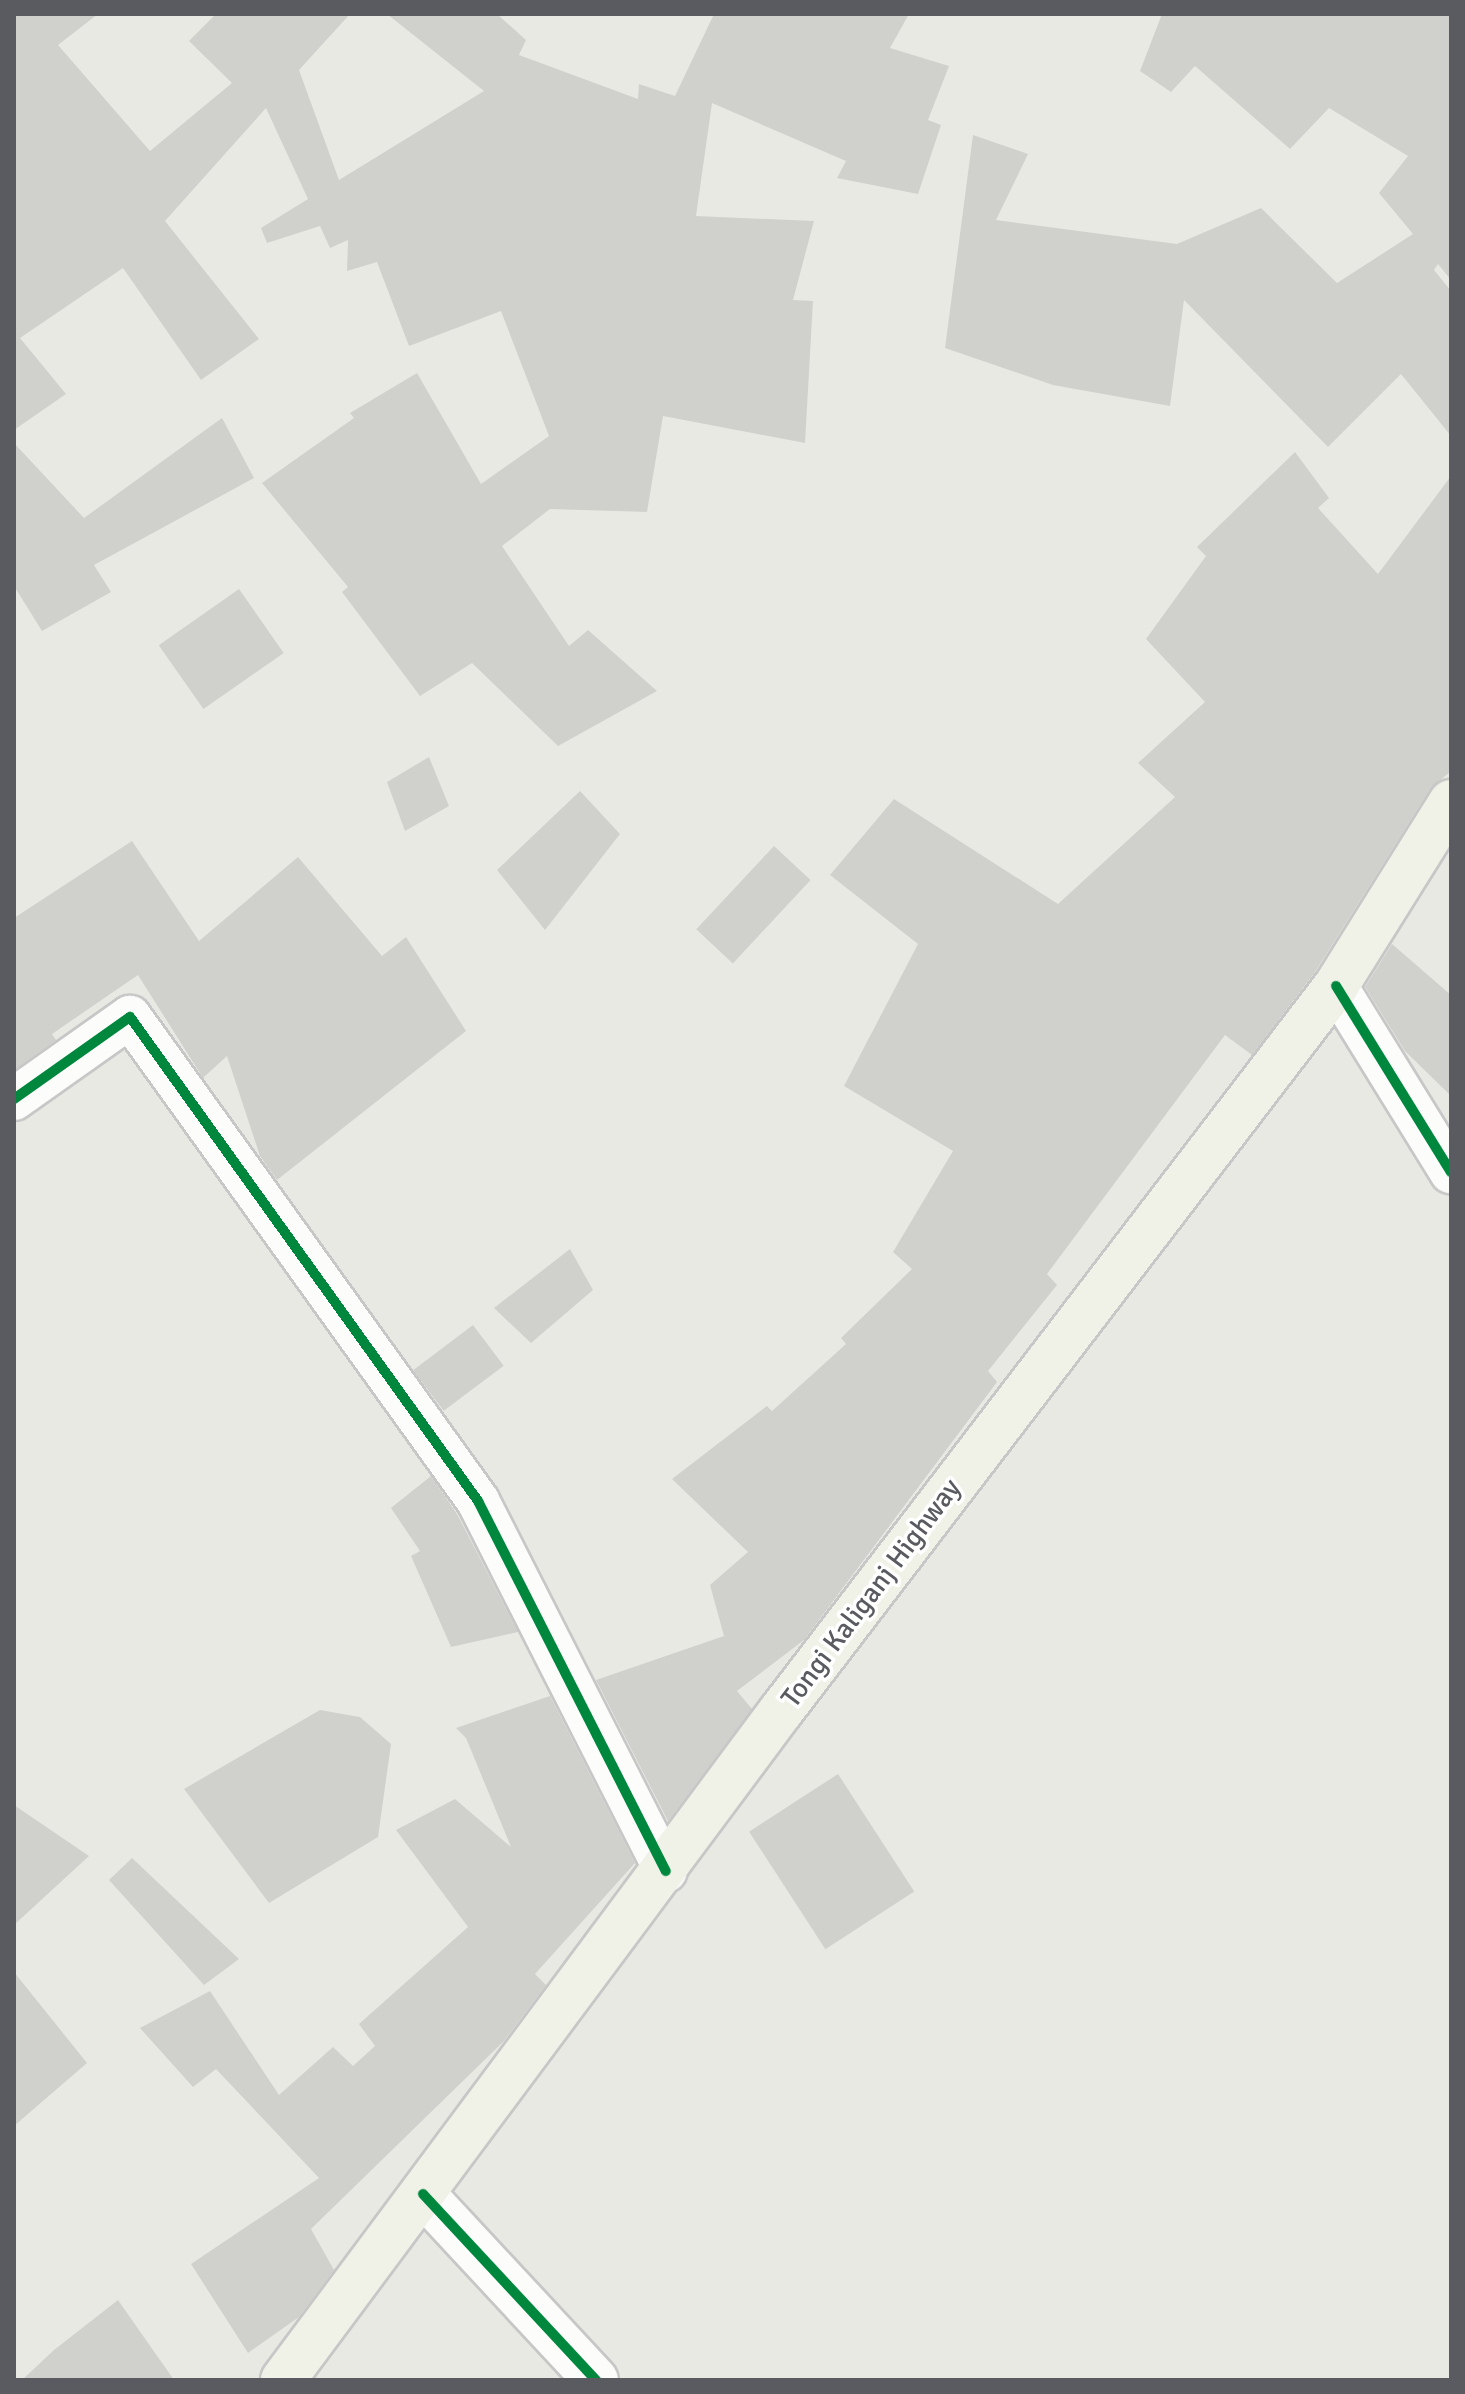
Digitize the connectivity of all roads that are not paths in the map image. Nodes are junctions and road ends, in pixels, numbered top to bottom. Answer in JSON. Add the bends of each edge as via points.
{"nodes":[{"id":1,"x":1451,"y":802,"type":"edge"},
{"id":2,"x":1336,"y":986,"type":"junction"},
{"id":3,"x":14,"y":1099,"type":"edge"},
{"id":4,"x":1451,"y":1172,"type":"edge"},
{"id":5,"x":666,"y":1871,"type":"junction"},
{"id":6,"x":423,"y":2194,"type":"junction"},
{"id":7,"x":283,"y":2380,"type":"edge"},
{"id":8,"x":596,"y":2380,"type":"edge"}],
"edges":[{"from":1,"to":2,"type":"main road","name":"Tongi Kaliganj Highway"},
{"from":2,"to":4,"type":"street"},
{"from":2,"to":5,"type":"main road","name":"Tongi Kaliganj Highway","via":[[781,1711]]},
{"from":3,"to":5,"type":"street","via":[[130,1017],[478,1501]]},
{"from":5,"to":6,"type":"main road","name":"Tongi Kaliganj Highway"},
{"from":6,"to":7,"type":"main road","name":"Tongi Kaliganj Highway"},
{"from":6,"to":8,"type":"street"}]}
